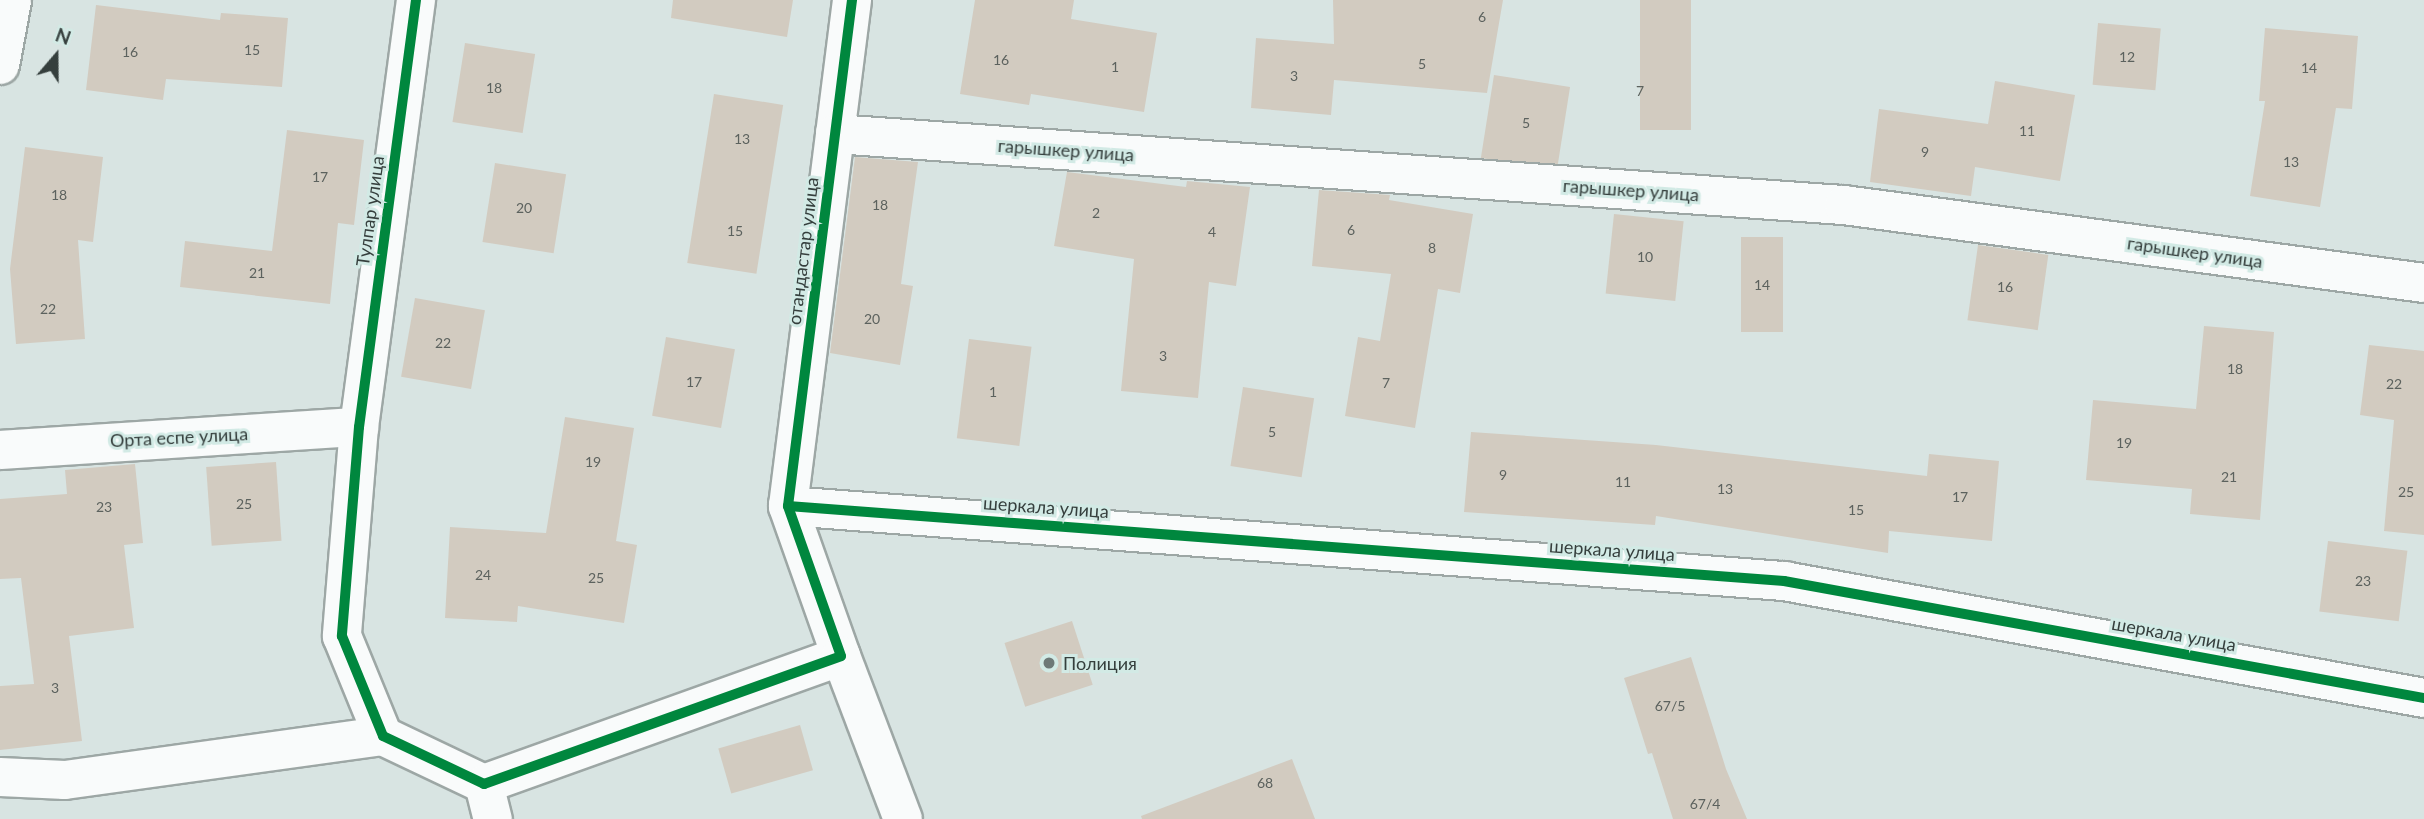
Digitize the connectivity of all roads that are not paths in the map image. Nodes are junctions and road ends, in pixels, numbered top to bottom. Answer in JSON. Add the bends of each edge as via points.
{"nodes":[{"id":1,"x":12,"y":0,"type":"edge"},
{"id":2,"x":416,"y":0,"type":"edge"},
{"id":3,"x":852,"y":0,"type":"edge"},
{"id":4,"x":0,"y":65,"type":"edge"},
{"id":5,"x":835,"y":134,"type":"junction"},
{"id":6,"x":2424,"y":283,"type":"edge"},
{"id":7,"x":359,"y":427,"type":"junction"},
{"id":8,"x":0,"y":450,"type":"edge"},
{"id":9,"x":788,"y":506,"type":"junction"},
{"id":10,"x":841,"y":656,"type":"junction"},
{"id":11,"x":2424,"y":698,"type":"edge"},
{"id":12,"x":383,"y":736,"type":"junction"},
{"id":13,"x":0,"y":777,"type":"edge"},
{"id":14,"x":489,"y":801,"type":"edge"},
{"id":15,"x":903,"y":819,"type":"edge"}],
"edges":[{"from":1,"to":4,"type":"street"},
{"from":2,"to":7,"type":"street","name":"Тулпар улица"},
{"from":3,"to":5,"type":"street","name":"отандастар улица"},
{"from":5,"to":6,"type":"street","name":"гарышкер улица","via":[[1844,205]]},
{"from":5,"to":9,"type":"street","name":"отандастар улица"},
{"from":7,"to":8,"type":"street","name":"Орта еспе улица"},
{"from":7,"to":12,"type":"street","name":"Тулпар улица","via":[[342,636]]},
{"from":9,"to":10,"type":"street"},
{"from":9,"to":11,"type":"street","name":"шеркала улица","via":[[1784,580]]},
{"from":10,"to":14,"type":"street"},
{"from":10,"to":15,"type":"street"},
{"from":12,"to":13,"type":"street","via":[[65,780]]},
{"from":12,"to":14,"type":"street"}]}
